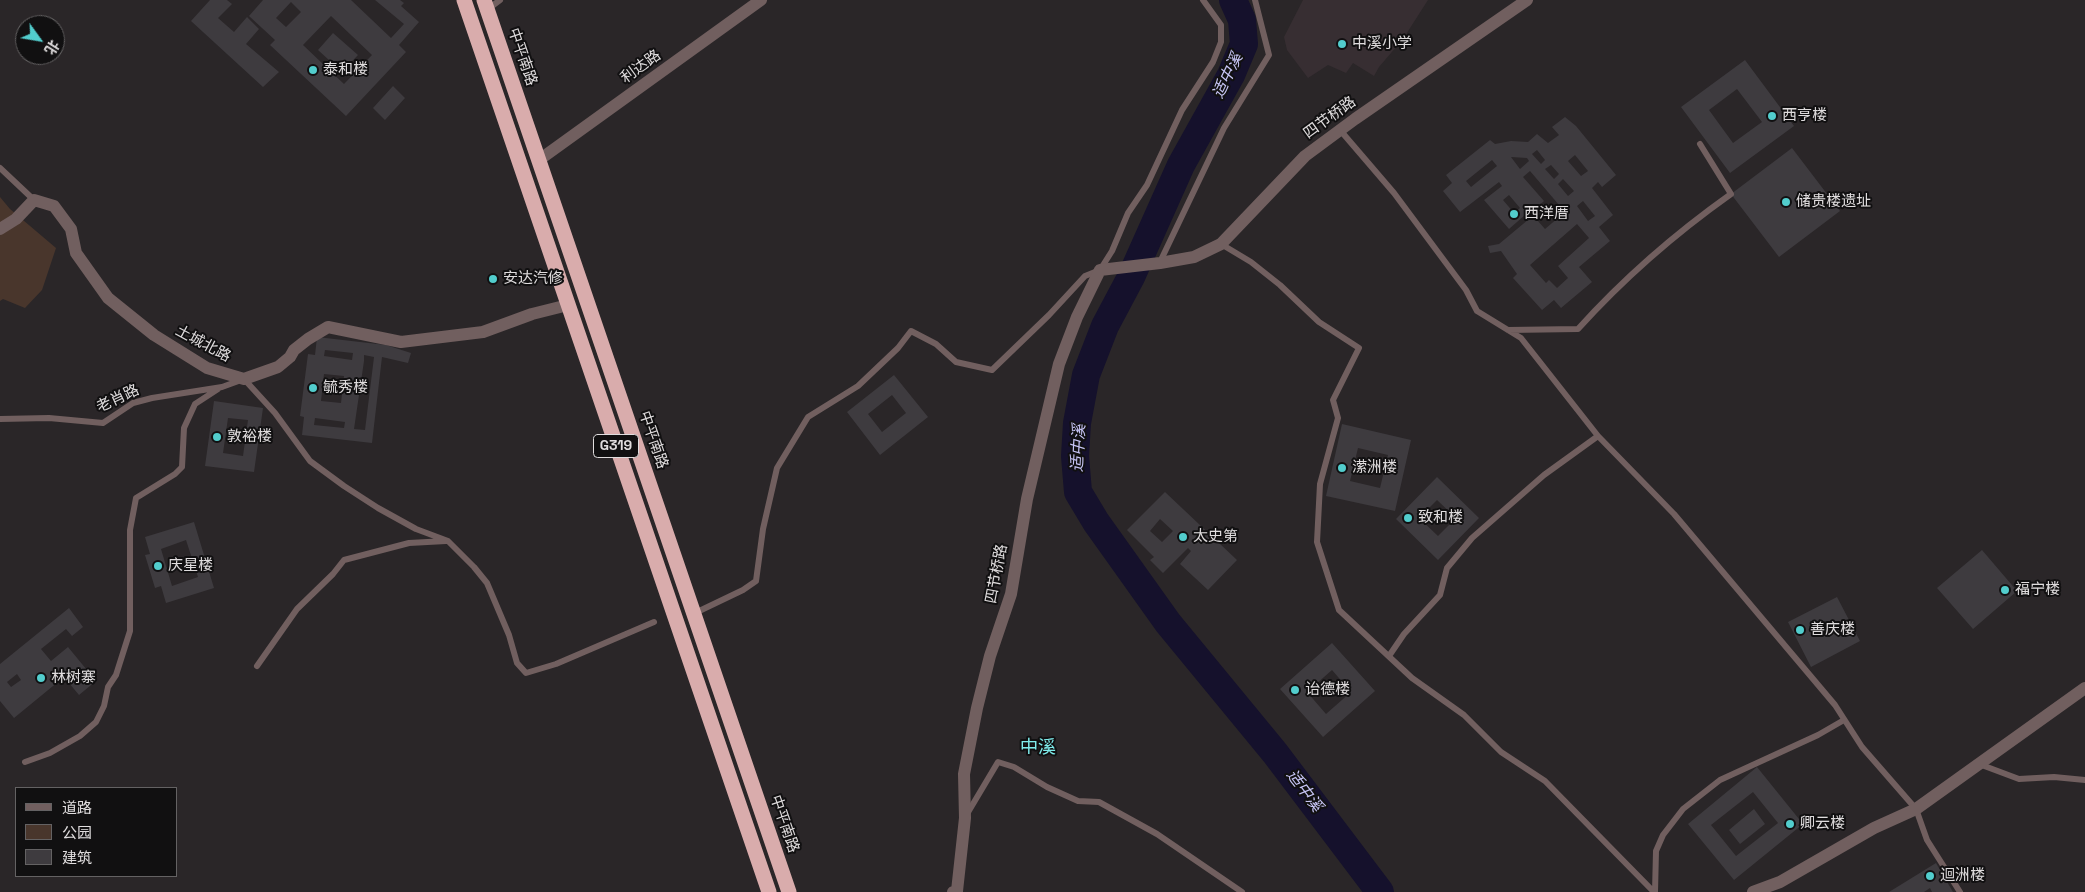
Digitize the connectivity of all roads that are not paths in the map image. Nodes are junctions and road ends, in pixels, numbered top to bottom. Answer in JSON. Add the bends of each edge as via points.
{"nodes":[{"id":1,"x":464,"y":0,"type":"edge"},
{"id":2,"x":500,"y":0,"type":"edge"},
{"id":3,"x":761,"y":0,"type":"edge"},
{"id":4,"x":1204,"y":0,"type":"edge"},
{"id":5,"x":1255,"y":0,"type":"edge"},
{"id":6,"x":1527,"y":0,"type":"edge"},
{"id":7,"x":486,"y":5,"type":"edge"},
{"id":8,"x":1340,"y":130,"type":"junction"},
{"id":9,"x":1700,"y":144,"type":"dead end"},
{"id":10,"x":539,"y":160,"type":"junction"},
{"id":11,"x":0,"y":168,"type":"edge"},
{"id":12,"x":34,"y":200,"type":"junction"},
{"id":13,"x":0,"y":229,"type":"edge"},
{"id":14,"x":1221,"y":244,"type":"junction"},
{"id":15,"x":1160,"y":264,"type":"junction"},
{"id":16,"x":1100,"y":270,"type":"junction"},
{"id":17,"x":568,"y":305,"type":"junction"},
{"id":18,"x":1508,"y":330,"type":"junction"},
{"id":19,"x":244,"y":380,"type":"junction"},
{"id":20,"x":222,"y":388,"type":"junction"},
{"id":21,"x":0,"y":419,"type":"edge"},
{"id":22,"x":1598,"y":436,"type":"junction"},
{"id":23,"x":448,"y":541,"type":"junction"},
{"id":24,"x":694,"y":613,"type":"junction"},
{"id":25,"x":654,"y":622,"type":"dead end"},
{"id":26,"x":1389,"y":656,"type":"junction"},
{"id":27,"x":257,"y":666,"type":"dead end"},
{"id":28,"x":2085,"y":688,"type":"edge"},
{"id":29,"x":1844,"y":720,"type":"junction"},
{"id":30,"x":25,"y":762,"type":"dead end"},
{"id":31,"x":1979,"y":764,"type":"junction"},
{"id":32,"x":2085,"y":780,"type":"edge"},
{"id":33,"x":1916,"y":809,"type":"junction"},
{"id":34,"x":965,"y":818,"type":"junction"},
{"id":35,"x":769,"y":892,"type":"edge"},
{"id":36,"x":789,"y":892,"type":"edge"},
{"id":37,"x":957,"y":892,"type":"edge"},
{"id":38,"x":1242,"y":892,"type":"edge"},
{"id":39,"x":1655,"y":892,"type":"edge"},
{"id":40,"x":1753,"y":892,"type":"edge"},
{"id":41,"x":1960,"y":892,"type":"edge"}],
"edges":[{"from":1,"to":17,"type":"highway","number":"G319"},
{"from":2,"to":7,"type":"lane"},
{"from":3,"to":10,"type":"street","name":"利达路"},
{"from":4,"to":16,"type":"lane","via":[[1221,24],[1221,42],[1214,62],[1182,110],[1147,185],[1128,213]]},
{"from":5,"to":15,"type":"lane","via":[[1268,55],[1224,128]]},
{"from":6,"to":8,"type":"street","name":"四节桥路"},
{"from":7,"to":10,"type":"highway","name":"中平南路","number":"G319"},
{"from":8,"to":14,"type":"street","name":"四节桥路","via":[[1305,156]]},
{"from":8,"to":18,"type":"lane","via":[[1394,193],[1466,290],[1477,311]]},
{"from":9,"to":18,"type":"lane","via":[[1732,194],[1667,242],[1603,300],[1578,328]]},
{"from":10,"to":24,"type":"highway","name":"中平南路","number":"G319"},
{"from":11,"to":12,"type":"lane"},
{"from":12,"to":13,"type":"street","via":[[16,219]]},
{"from":12,"to":19,"type":"street","name":"土城北路","via":[[54,206],[72,229],[76,253],[81,261],[108,298],[126,314],[190,359]]},
{"from":14,"to":15,"type":"street","name":"四节桥路","via":[[1194,257]]},
{"from":14,"to":26,"type":"lane","via":[[1251,262],[1319,322],[1359,348],[1333,400],[1338,418],[1320,484],[1317,542],[1339,610]]},
{"from":15,"to":16,"type":"street","name":"四节桥路"},
{"from":16,"to":24,"type":"lane","via":[[1085,276],[992,370],[956,362],[936,344],[911,331],[858,386],[808,417],[777,468],[763,529],[756,581]]},
{"from":16,"to":34,"type":"street","name":"四节桥路","via":[[1077,317],[1053,388],[1027,499],[1011,594],[990,656],[975,716],[964,774]]},
{"from":17,"to":19,"type":"street","via":[[483,332],[401,342],[328,327],[294,350],[278,367]]},
{"from":17,"to":35,"type":"highway","number":"G319"},
{"from":18,"to":22,"type":"lane","via":[[1520,338]]},
{"from":19,"to":20,"type":"lane","name":"老肖路"},
{"from":19,"to":23,"type":"lane","via":[[276,413],[310,461],[378,508],[416,529]]},
{"from":20,"to":21,"type":"lane","name":"老肖路","via":[[133,403],[103,423],[49,418]]},
{"from":20,"to":30,"type":"lane","via":[[195,404],[184,428],[182,467],[136,498],[130,530],[130,631],[96,722],[80,736],[50,753]]},
{"from":22,"to":26,"type":"lane","via":[[1544,475],[1472,538],[1446,568],[1440,595],[1404,634]]},
{"from":22,"to":29,"type":"lane","via":[[1674,514],[1785,644]]},
{"from":23,"to":25,"type":"lane","via":[[487,583],[517,663],[526,673],[556,664]]},
{"from":23,"to":27,"type":"lane","via":[[410,543],[344,560],[297,609]]},
{"from":24,"to":36,"type":"highway","name":"中平南路","number":"G319"},
{"from":26,"to":39,"type":"lane","via":[[1412,678],[1464,715],[1501,752],[1545,781]]},
{"from":28,"to":31,"type":"street"},
{"from":29,"to":33,"type":"lane","via":[[1862,747]]},
{"from":29,"to":39,"type":"lane","via":[[1720,780],[1683,809],[1656,851]]},
{"from":31,"to":32,"type":"lane","via":[[2019,778]]},
{"from":31,"to":33,"type":"street"},
{"from":33,"to":40,"type":"street","via":[[1874,828],[1780,882]]},
{"from":33,"to":41,"type":"lane","via":[[1927,840]]},
{"from":34,"to":37,"type":"street","name":"四节桥路"},
{"from":34,"to":38,"type":"lane","via":[[998,762],[1014,767],[1078,801],[1099,802],[1157,834]]}]}
